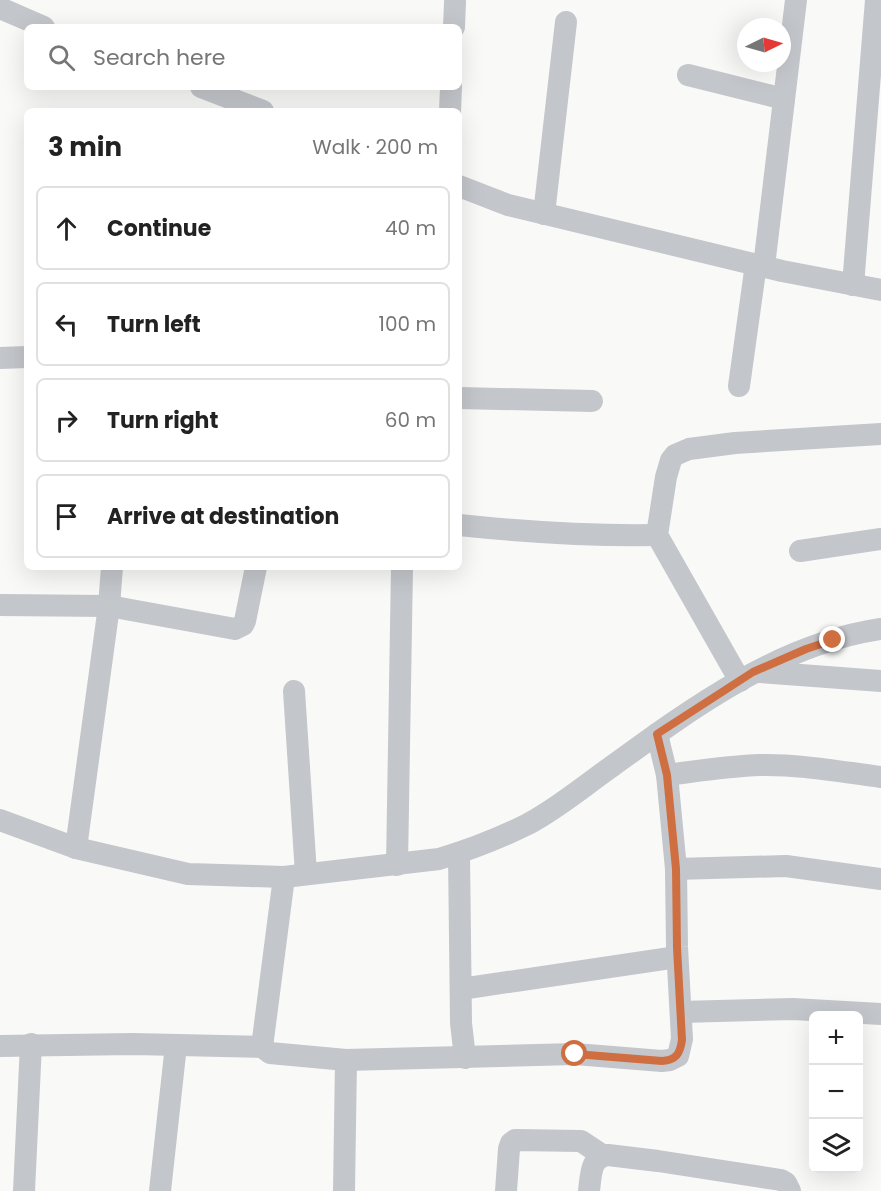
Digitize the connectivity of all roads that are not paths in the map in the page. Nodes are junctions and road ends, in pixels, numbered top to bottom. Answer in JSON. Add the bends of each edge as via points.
{"nodes":[{"id":1,"x":796,"y":0,"type":"edge"},
{"id":2,"x":876,"y":0,"type":"edge"},
{"id":3,"x":455,"y":2,"type":"dead end"},
{"id":4,"x":0,"y":8,"type":"edge"},
{"id":5,"x":566,"y":22,"type":"dead end"},
{"id":6,"x":37,"y":24,"type":"edge"},
{"id":7,"x":454,"y":24,"type":"edge"},
{"id":8,"x":688,"y":75,"type":"dead end"},
{"id":9,"x":207,"y":90,"type":"edge"},
{"id":10,"x":451,"y":90,"type":"edge"},
{"id":11,"x":784,"y":99,"type":"junction"},
{"id":12,"x":241,"y":107,"type":"edge"},
{"id":13,"x":450,"y":108,"type":"edge"},
{"id":14,"x":462,"y":187,"type":"edge"},
{"id":15,"x":544,"y":214,"type":"junction"},
{"id":16,"x":760,"y":265,"type":"junction"},
{"id":17,"x":853,"y":285,"type":"junction"},
{"id":18,"x":881,"y":290,"type":"edge"},
{"id":19,"x":24,"y":357,"type":"edge"},
{"id":20,"x":0,"y":358,"type":"edge"},
{"id":21,"x":739,"y":386,"type":"dead end"},
{"id":22,"x":462,"y":398,"type":"edge"},
{"id":23,"x":592,"y":401,"type":"dead end"},
{"id":24,"x":881,"y":434,"type":"edge"},
{"id":25,"x":462,"y":525,"type":"edge"},
{"id":26,"x":657,"y":535,"type":"junction"},
{"id":27,"x":881,"y":539,"type":"edge"},
{"id":28,"x":800,"y":551,"type":"dead end"},
{"id":29,"x":112,"y":570,"type":"edge"},
{"id":30,"x":255,"y":570,"type":"edge"},
{"id":31,"x":402,"y":570,"type":"edge"},
{"id":32,"x":0,"y":605,"type":"edge"},
{"id":33,"x":109,"y":606,"type":"junction"},
{"id":34,"x":881,"y":629,"type":"edge"},
{"id":35,"x":746,"y":676,"type":"junction"},
{"id":36,"x":881,"y":681,"type":"edge"},
{"id":37,"x":294,"y":690,"type":"dead end"},
{"id":38,"x":657,"y":734,"type":"junction"},
{"id":39,"x":667,"y":775,"type":"junction"},
{"id":40,"x":881,"y":777,"type":"edge"},
{"id":41,"x":0,"y":820,"type":"edge"},
{"id":42,"x":76,"y":848,"type":"junction"},
{"id":43,"x":459,"y":853,"type":"junction"},
{"id":44,"x":397,"y":865,"type":"junction"},
{"id":45,"x":676,"y":869,"type":"junction"},
{"id":46,"x":295,"y":875,"type":"junction"},
{"id":47,"x":881,"y":879,"type":"edge"},
{"id":48,"x":677,"y":957,"type":"junction"},
{"id":49,"x":461,"y":989,"type":"junction"},
{"id":50,"x":681,"y":1012,"type":"junction"},
{"id":51,"x":881,"y":1014,"type":"edge"},
{"id":52,"x":31,"y":1044,"type":"junction"},
{"id":53,"x":176,"y":1045,"type":"junction"},
{"id":54,"x":0,"y":1046,"type":"edge"},
{"id":55,"x":262,"y":1047,"type":"junction"},
{"id":56,"x":465,"y":1058,"type":"junction"},
{"id":57,"x":346,"y":1060,"type":"junction"},
{"id":58,"x":602,"y":1155,"type":"junction"},
{"id":59,"x":24,"y":1191,"type":"edge"},
{"id":60,"x":160,"y":1191,"type":"edge"},
{"id":61,"x":344,"y":1191,"type":"edge"},
{"id":62,"x":506,"y":1191,"type":"edge"},
{"id":63,"x":589,"y":1191,"type":"edge"},
{"id":64,"x":790,"y":1191,"type":"edge"}],
"edges":[{"from":1,"to":11,"type":"street"},
{"from":2,"to":17,"type":"street"},
{"from":3,"to":7,"type":"street"},
{"from":4,"to":6,"type":"street"},
{"from":5,"to":15,"type":"street"},
{"from":8,"to":11,"type":"street"},
{"from":9,"to":12,"type":"street"},
{"from":10,"to":13,"type":"street"},
{"from":11,"to":16,"type":"street"},
{"from":14,"to":15,"type":"street"},
{"from":15,"to":16,"type":"street"},
{"from":16,"to":17,"type":"street"},
{"from":16,"to":21,"type":"street"},
{"from":17,"to":18,"type":"street"},
{"from":19,"to":20,"type":"street"},
{"from":22,"to":23,"type":"street"},
{"from":24,"to":26,"type":"street","via":[[735,443],[681,452],[671,460],[666,477]]},
{"from":25,"to":26,"type":"street","via":[[532,532]]},
{"from":26,"to":35,"type":"street"},
{"from":27,"to":28,"type":"street"},
{"from":29,"to":33,"type":"street"},
{"from":30,"to":33,"type":"street","via":[[245,621],[240,628]]},
{"from":31,"to":44,"type":"street"},
{"from":32,"to":33,"type":"street"},
{"from":33,"to":42,"type":"street"},
{"from":34,"to":35,"type":"street","via":[[806,649]]},
{"from":35,"to":36,"type":"street"},
{"from":35,"to":38,"type":"street"},
{"from":37,"to":46,"type":"street"},
{"from":38,"to":39,"type":"street"},
{"from":38,"to":43,"type":"street","via":[[528,824]]},
{"from":39,"to":40,"type":"street","via":[[762,765]]},
{"from":39,"to":45,"type":"street"},
{"from":41,"to":42,"type":"street"},
{"from":42,"to":46,"type":"street","via":[[189,874]]},
{"from":43,"to":44,"type":"street"},
{"from":43,"to":49,"type":"street"},
{"from":44,"to":46,"type":"street"},
{"from":45,"to":47,"type":"street","via":[[786,866]]},
{"from":45,"to":48,"type":"street"},
{"from":46,"to":55,"type":"street"},
{"from":48,"to":49,"type":"street"},
{"from":48,"to":50,"type":"street"},
{"from":49,"to":56,"type":"street"},
{"from":50,"to":51,"type":"street","via":[[793,1009]]},
{"from":50,"to":56,"type":"street","via":[[681,1048],[678,1056],[670,1060],[575,1054]]},
{"from":52,"to":53,"type":"street"},
{"from":52,"to":54,"type":"street"},
{"from":52,"to":59,"type":"street"},
{"from":53,"to":55,"type":"street"},
{"from":53,"to":60,"type":"street"},
{"from":55,"to":57,"type":"street","via":[[270,1053]]},
{"from":56,"to":57,"type":"street"},
{"from":57,"to":61,"type":"street"},
{"from":58,"to":62,"type":"street","via":[[581,1141],[515,1140],[509,1149]]},
{"from":58,"to":63,"type":"street","via":[[594,1163]]},
{"from":58,"to":64,"type":"street","via":[[781,1180]]}]}
